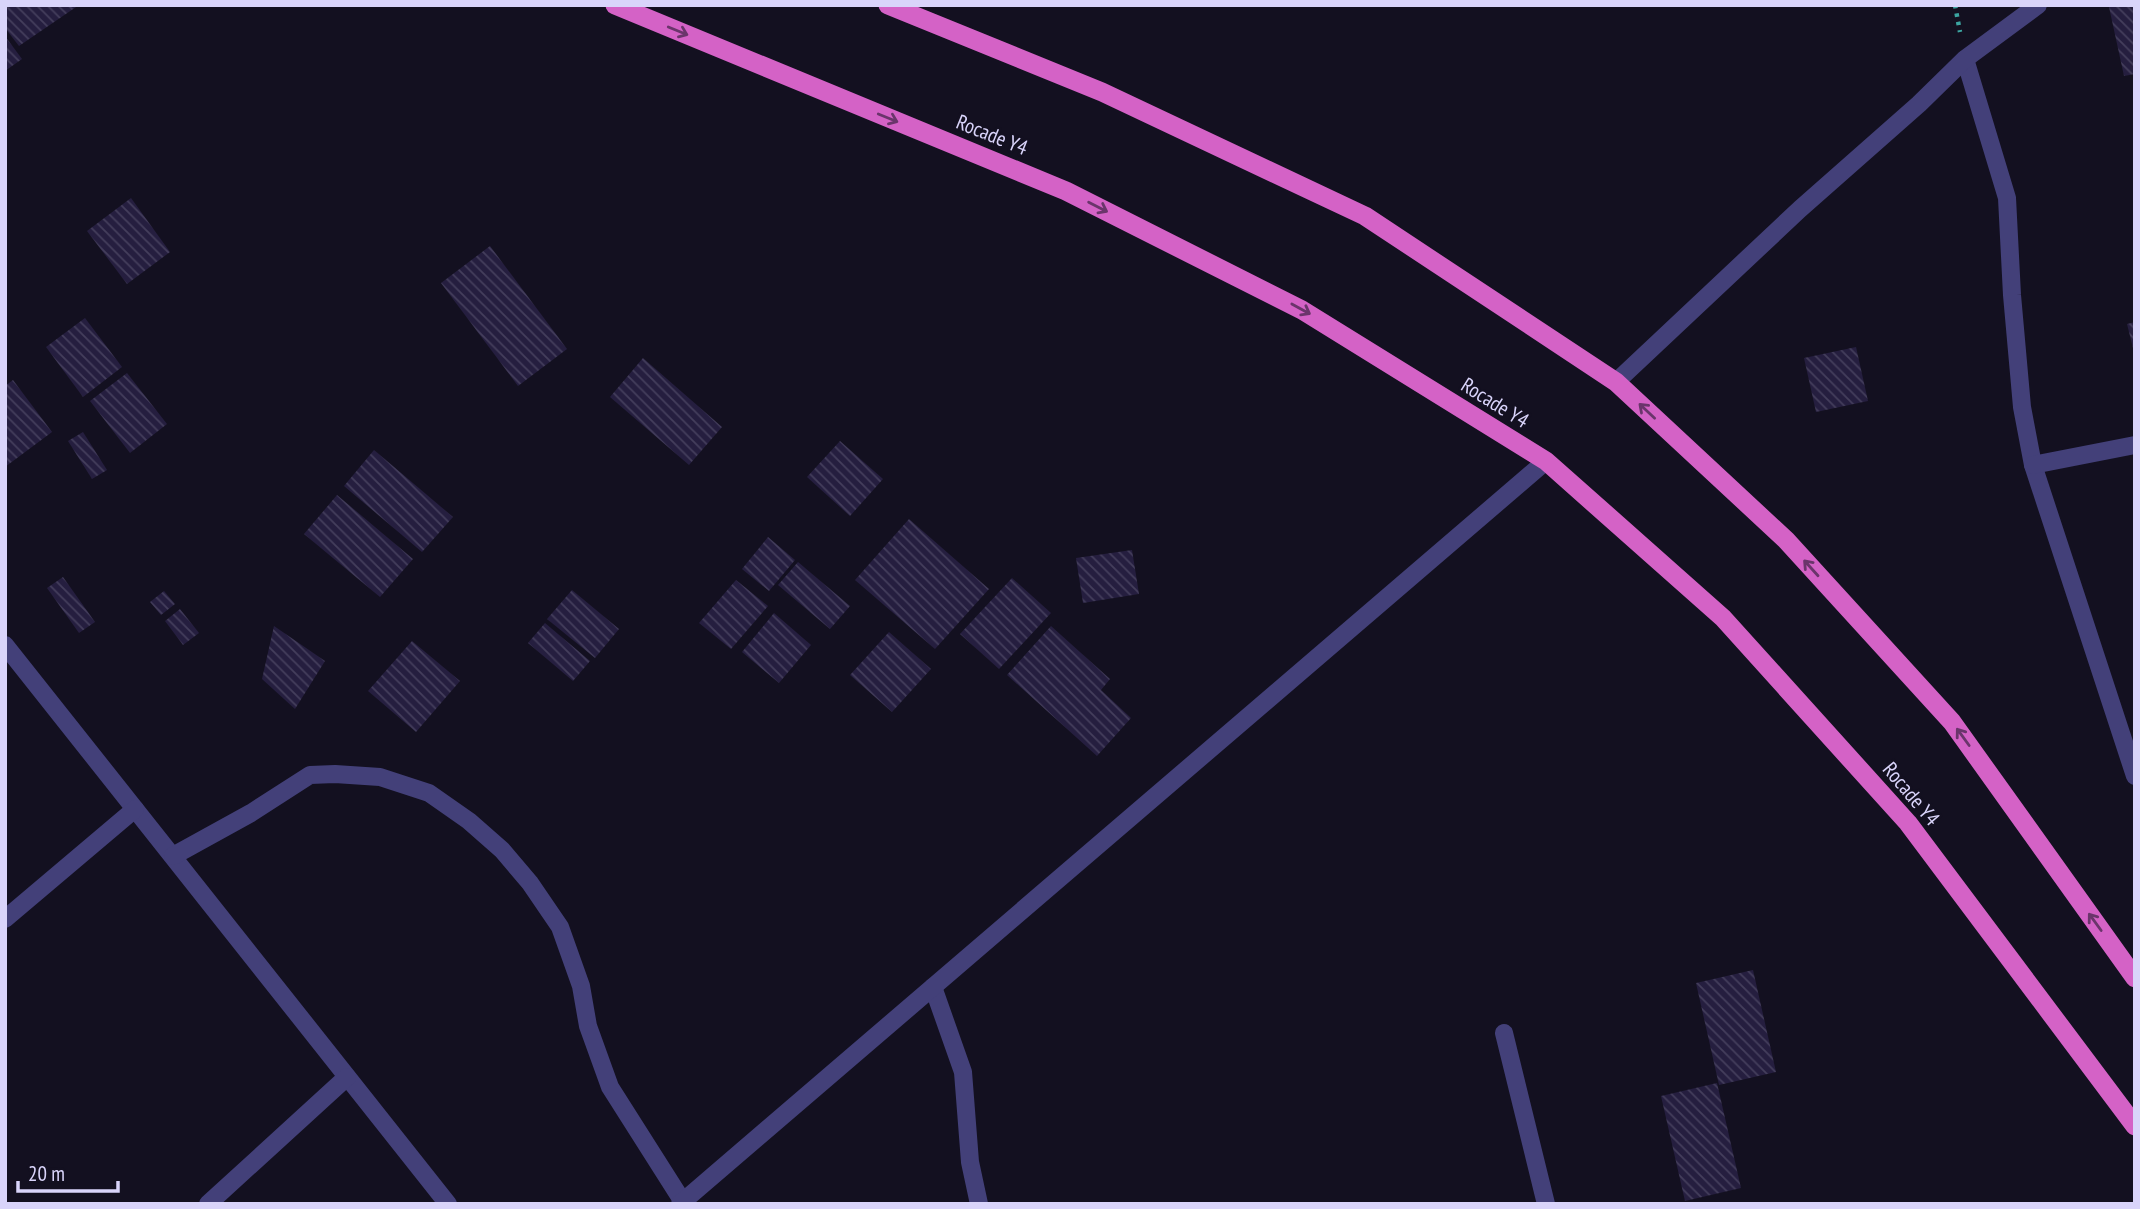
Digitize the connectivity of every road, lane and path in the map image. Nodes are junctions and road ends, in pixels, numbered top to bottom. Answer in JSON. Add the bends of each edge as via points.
{"nodes":[{"id":1,"x":615,"y":5,"type":"edge"},
{"id":2,"x":888,"y":5,"type":"edge"},
{"id":3,"x":2038,"y":5,"type":"edge"},
{"id":4,"x":1965,"y":59,"type":"junction"},
{"id":5,"x":1616,"y":382,"type":"junction"},
{"id":6,"x":2135,"y":445,"type":"edge"},
{"id":7,"x":1546,"y":461,"type":"junction"},
{"id":8,"x":2033,"y":465,"type":"junction"},
{"id":9,"x":5,"y":645,"type":"edge"},
{"id":10,"x":2135,"y":776,"type":"edge"},
{"id":11,"x":135,"y":808,"type":"junction"},
{"id":12,"x":173,"y":856,"type":"junction"},
{"id":13,"x":5,"y":919,"type":"edge"},
{"id":14,"x":2135,"y":978,"type":"edge"},
{"id":15,"x":933,"y":987,"type":"junction"},
{"id":16,"x":1504,"y":1033,"type":"dead end"},
{"id":17,"x":347,"y":1077,"type":"junction"},
{"id":18,"x":2135,"y":1126,"type":"edge"},
{"id":19,"x":682,"y":1203,"type":"edge"},
{"id":20,"x":208,"y":1204,"type":"edge"},
{"id":21,"x":448,"y":1204,"type":"edge"},
{"id":22,"x":979,"y":1204,"type":"edge"},
{"id":23,"x":1546,"y":1204,"type":"edge"}],
"edges":[{"from":1,"to":7,"type":"highway","name":"Rocade Y4","one_way":true,"via":[[1078,197],[1303,310]]},
{"from":2,"to":5,"type":"highway","via":[[1101,92],[1365,216]]},
{"from":3,"to":4,"type":"street"},
{"from":4,"to":5,"type":"street"},
{"from":4,"to":8,"type":"street","via":[[2007,198],[2022,407]]},
{"from":14,"to":5,"type":"highway","one_way":true,"via":[[1952,722],[1786,540]]},
{"from":6,"to":8,"type":"street"},
{"from":7,"to":15,"type":"street"},
{"from":7,"to":18,"type":"highway","name":"Rocade Y4","via":[[1723,618],[1908,823]]},
{"from":8,"to":10,"type":"street"},
{"from":9,"to":11,"type":"street"},
{"from":11,"to":12,"type":"street"},
{"from":11,"to":13,"type":"street"},
{"from":12,"to":17,"type":"street"},
{"from":12,"to":19,"type":"street","via":[[310,775],[380,776],[429,793],[502,850],[559,927],[610,1087]]},
{"from":15,"to":19,"type":"street"},
{"from":15,"to":22,"type":"street","via":[[963,1072],[970,1162]]},
{"from":16,"to":23,"type":"street"},
{"from":17,"to":20,"type":"street"},
{"from":17,"to":21,"type":"street"}]}
